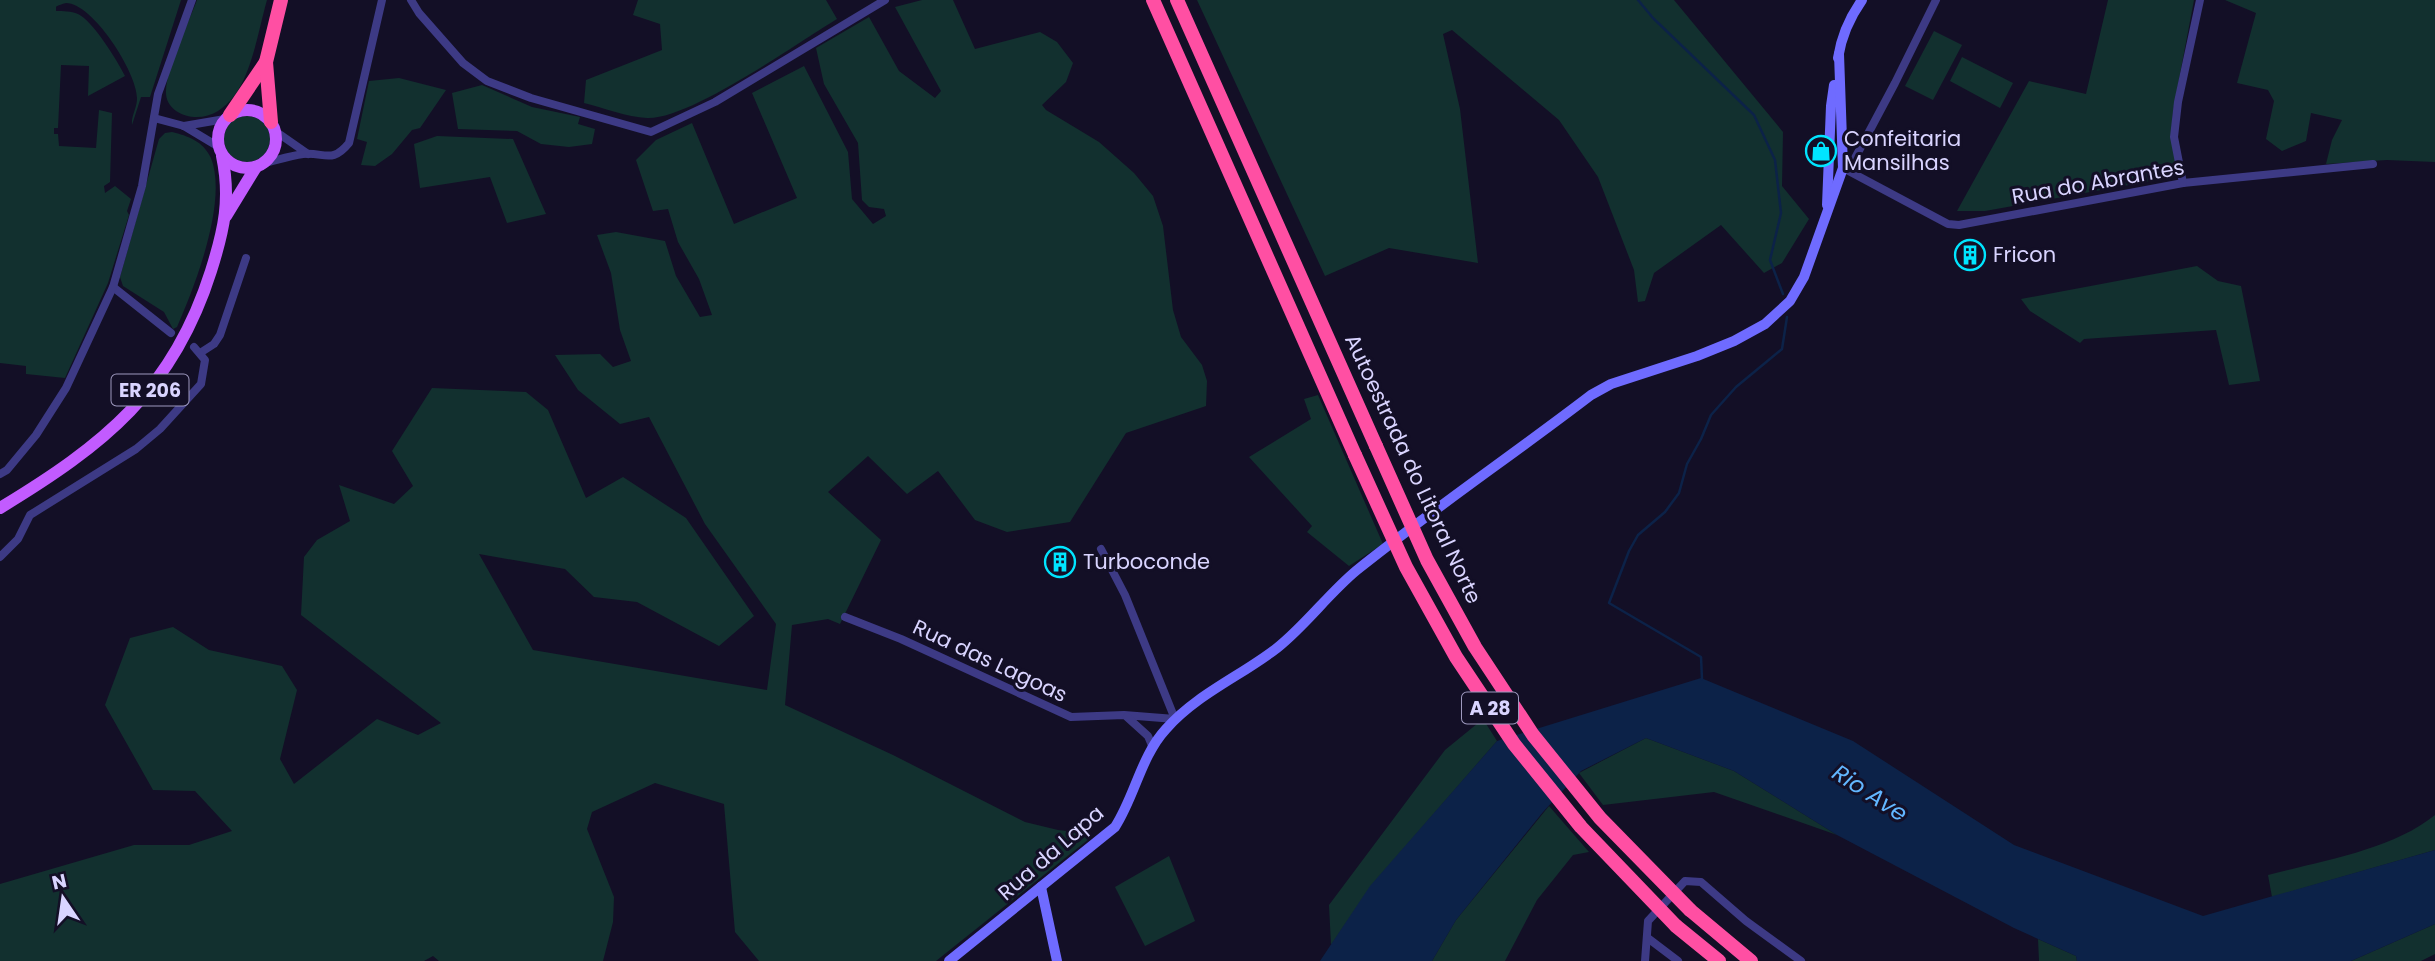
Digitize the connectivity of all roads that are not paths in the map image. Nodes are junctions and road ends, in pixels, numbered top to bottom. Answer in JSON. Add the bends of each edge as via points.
{"nodes":[{"id":1,"x":192,"y":0,"type":"edge"},
{"id":2,"x":281,"y":0,"type":"edge"},
{"id":3,"x":382,"y":0,"type":"edge"},
{"id":4,"x":411,"y":0,"type":"edge"},
{"id":5,"x":885,"y":0,"type":"edge"},
{"id":6,"x":1153,"y":0,"type":"edge"},
{"id":7,"x":1177,"y":0,"type":"edge"},
{"id":8,"x":1862,"y":0,"type":"edge"},
{"id":9,"x":1936,"y":0,"type":"edge"},
{"id":10,"x":2200,"y":0,"type":"edge"},
{"id":11,"x":869,"y":4,"type":"edge"},
{"id":12,"x":1839,"y":54,"type":"junction"},
{"id":13,"x":266,"y":62,"type":"junction"},
{"id":14,"x":228,"y":117,"type":"junction"},
{"id":15,"x":154,"y":118,"type":"junction"},
{"id":16,"x":184,"y":126,"type":"junction"},
{"id":17,"x":273,"y":127,"type":"junction"},
{"id":18,"x":220,"y":151,"type":"junction"},
{"id":19,"x":308,"y":154,"type":"junction"},
{"id":20,"x":2373,"y":164,"type":"dead end"},
{"id":21,"x":260,"y":165,"type":"junction"},
{"id":22,"x":1828,"y":166,"type":"junction"},
{"id":23,"x":1843,"y":168,"type":"junction"},
{"id":24,"x":2183,"y":183,"type":"junction"},
{"id":25,"x":226,"y":216,"type":"junction"},
{"id":26,"x":1826,"y":218,"type":"junction"},
{"id":27,"x":246,"y":258,"type":"dead end"},
{"id":28,"x":113,"y":287,"type":"junction"},
{"id":29,"x":171,"y":333,"type":"dead end"},
{"id":30,"x":0,"y":474,"type":"edge"},
{"id":31,"x":0,"y":508,"type":"edge"},
{"id":32,"x":1101,"y":549,"type":"dead end"},
{"id":33,"x":0,"y":557,"type":"edge"},
{"id":34,"x":845,"y":617,"type":"dead end"},
{"id":35,"x":1124,"y":715,"type":"junction"},
{"id":36,"x":1175,"y":719,"type":"junction"},
{"id":37,"x":1153,"y":748,"type":"junction"},
{"id":38,"x":1041,"y":887,"type":"junction"},
{"id":39,"x":1648,"y":939,"type":"junction"},
{"id":40,"x":949,"y":961,"type":"edge"},
{"id":41,"x":1057,"y":961,"type":"edge"},
{"id":42,"x":1645,"y":961,"type":"edge"},
{"id":43,"x":1678,"y":961,"type":"edge"},
{"id":44,"x":1719,"y":961,"type":"edge"},
{"id":45,"x":1751,"y":961,"type":"edge"},
{"id":46,"x":1801,"y":961,"type":"edge"}],
"edges":[{"from":1,"to":15,"type":"street","via":[[158,94]]},
{"from":2,"to":13,"type":"highway"},
{"from":3,"to":19,"type":"street","via":[[349,143],[328,157]]},
{"from":4,"to":11,"type":"street","via":[[463,63],[487,80],[531,98],[651,132],[715,103]]},
{"from":5,"to":11,"type":"street"},
{"from":6,"to":44,"type":"highway","name":"Autoestrada do Litoral Norte","number":"A 28","bridge":true,"via":[[1406,568],[1456,657],[1514,744],[1581,827],[1676,926]]},
{"from":7,"to":45,"type":"highway","name":"Autoestrada do Litoral Norte","number":"A 28","bridge":true,"via":[[1427,560],[1475,647],[1533,735],[1600,818],[1690,909]]},
{"from":8,"to":12,"type":"main road"},
{"from":9,"to":23,"type":"street","via":[[1854,160]]},
{"from":10,"to":24,"type":"street","via":[[2174,137]]},
{"from":12,"to":22,"type":"main road"},
{"from":12,"to":23,"type":"main road"},
{"from":13,"to":14,"type":"highway"},
{"from":13,"to":17,"type":"highway"},
{"from":14,"to":16,"type":"street"},
{"from":14,"to":17,"type":"main road","via":[[241,110],[256,112]]},
{"from":14,"to":18,"type":"main road","via":[[219,131]]},
{"from":15,"to":16,"type":"street"},
{"from":15,"to":28,"type":"street","via":[[142,186]]},
{"from":16,"to":18,"type":"street"},
{"from":17,"to":19,"type":"street"},
{"from":17,"to":21,"type":"main road","via":[[275,149]]},
{"from":18,"to":21,"type":"main road","via":[[237,168]]},
{"from":18,"to":25,"type":"main road"},
{"from":19,"to":21,"type":"street"},
{"from":20,"to":24,"type":"street","name":"Rua do Abrantes"},
{"from":21,"to":25,"type":"main road"},
{"from":22,"to":23,"type":"main road"},
{"from":22,"to":26,"type":"main road"},
{"from":23,"to":24,"type":"street","name":"Rua do Abrantes","via":[[1948,224],[1959,225]]},
{"from":23,"to":26,"type":"main road"},
{"from":25,"to":31,"type":"main road","number":"ER 206","via":[[197,313],[152,387],[96,444]]},
{"from":26,"to":36,"type":"main road","name":"Rua da Lapa","via":[[1790,302],[1765,324],[1734,341],[1591,395],[1356,572],[1278,647]]},
{"from":27,"to":33,"type":"street","via":[[220,335],[214,344],[197,350],[205,360],[201,384],[136,449],[30,515],[18,539]]},
{"from":28,"to":29,"type":"street"},
{"from":28,"to":30,"type":"street","via":[[66,388],[36,435]]},
{"from":32,"to":36,"type":"street","via":[[1125,595]]},
{"from":34,"to":35,"type":"street","name":"Rua das Lagoas","via":[[1071,717]]},
{"from":35,"to":36,"type":"street","name":"Rua das Lagoas"},
{"from":35,"to":37,"type":"street","via":[[1148,736]]},
{"from":36,"to":37,"type":"main road","name":"Rua da Lapa"},
{"from":37,"to":38,"type":"main road","name":"Rua da Lapa","via":[[1115,827]]},
{"from":38,"to":40,"type":"main road","name":"Rua da Lapa"},
{"from":38,"to":41,"type":"main road"},
{"from":39,"to":42,"type":"street"},
{"from":39,"to":43,"type":"street"},
{"from":39,"to":46,"type":"street","via":[[1648,921],[1685,881],[1701,882]]}]}
